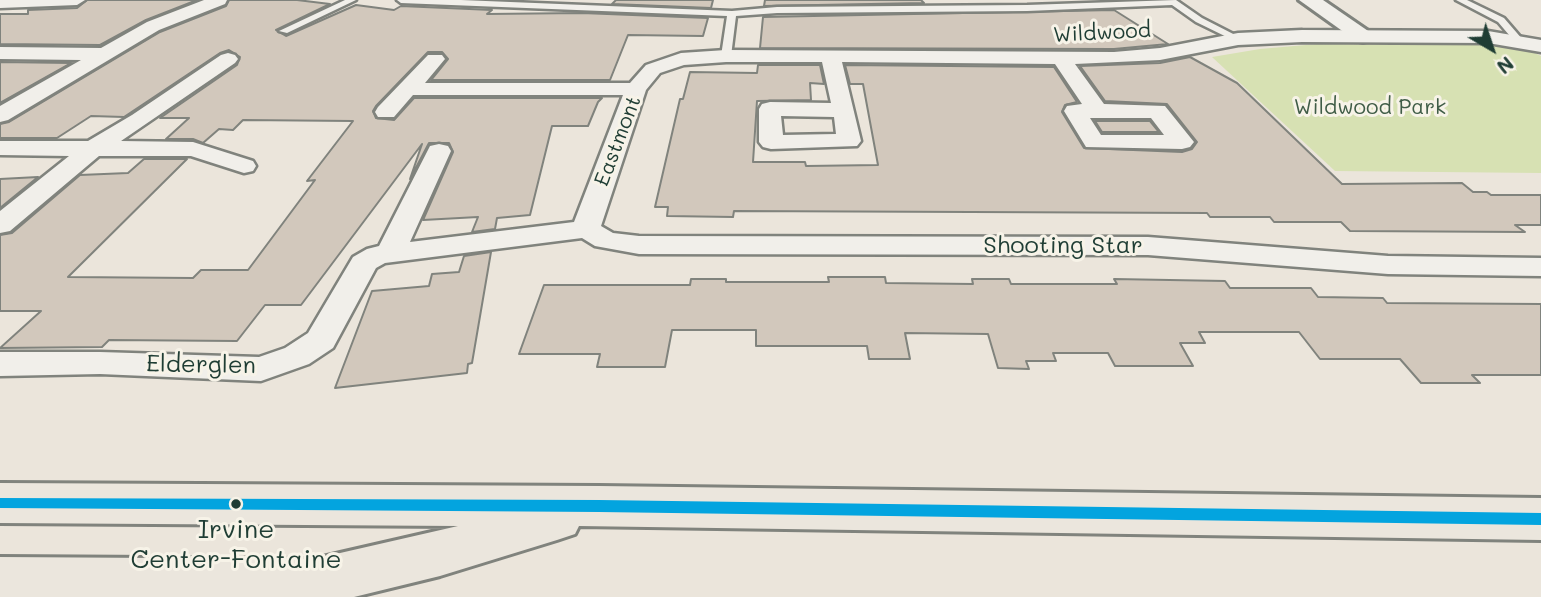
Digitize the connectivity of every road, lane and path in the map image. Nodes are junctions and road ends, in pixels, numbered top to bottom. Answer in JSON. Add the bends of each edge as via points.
{"nodes":[{"id":1,"x":77,"y":0,"type":"edge"},
{"id":2,"x":219,"y":0,"type":"edge"},
{"id":3,"x":352,"y":0,"type":"edge"},
{"id":4,"x":401,"y":0,"type":"edge"},
{"id":5,"x":955,"y":0,"type":"edge"},
{"id":6,"x":1309,"y":0,"type":"edge"},
{"id":7,"x":1460,"y":0,"type":"edge"},
{"id":8,"x":0,"y":3,"type":"edge"},
{"id":9,"x":532,"y":3,"type":"edge"},
{"id":10,"x":964,"y":9,"type":"junction"},
{"id":11,"x":732,"y":14,"type":"junction"},
{"id":12,"x":284,"y":31,"type":"dead end"},
{"id":13,"x":1363,"y":35,"type":"junction"},
{"id":14,"x":1238,"y":39,"type":"junction"},
{"id":15,"x":1518,"y":40,"type":"junction"},
{"id":16,"x":1541,"y":46,"type":"edge"},
{"id":17,"x":0,"y":53,"type":"edge"},
{"id":18,"x":106,"y":54,"type":"junction"},
{"id":19,"x":726,"y":56,"type":"junction"},
{"id":20,"x":831,"y":57,"type":"junction"},
{"id":21,"x":228,"y":59,"type":"dead end"},
{"id":22,"x":435,"y":59,"type":"dead end"},
{"id":23,"x":1062,"y":59,"type":"junction"},
{"id":24,"x":664,"y":63,"type":"joint"},
{"id":25,"x":408,"y":89,"type":"junction"},
{"id":26,"x":636,"y":89,"type":"junction"},
{"id":27,"x":844,"y":110,"type":"dead end"},
{"id":28,"x":1098,"y":111,"type":"dead end"},
{"id":29,"x":386,"y":112,"type":"dead end"},
{"id":30,"x":0,"y":115,"type":"edge"},
{"id":31,"x":0,"y":148,"type":"edge"},
{"id":32,"x":92,"y":149,"type":"junction"},
{"id":33,"x":439,"y":151,"type":"dead end"},
{"id":34,"x":244,"y":166,"type":"dead end"},
{"id":35,"x":0,"y":225,"type":"edge"},
{"id":36,"x":587,"y":229,"type":"junction"},
{"id":37,"x":389,"y":255,"type":"junction"},
{"id":38,"x":1541,"y":267,"type":"edge"},
{"id":39,"x":0,"y":364,"type":"edge"},
{"id":40,"x":0,"y":503,"type":"edge"},
{"id":41,"x":599,"y":506,"type":"junction"},
{"id":42,"x":1541,"y":519,"type":"edge"},
{"id":43,"x":0,"y":581,"type":"edge"}],
"edges":[{"from":1,"to":8,"type":"street"},
{"from":2,"to":18,"type":"street","via":[[153,26]]},
{"from":3,"to":12,"type":"lane"},
{"from":4,"to":9,"type":"lane"},
{"from":5,"to":10,"type":"lane"},
{"from":6,"to":13,"type":"street"},
{"from":7,"to":15,"type":"lane","via":[[1501,20]]},
{"from":9,"to":11,"type":"lane"},
{"from":10,"to":11,"type":"lane"},
{"from":10,"to":14,"type":"lane","via":[[1174,2]]},
{"from":11,"to":19,"type":"lane"},
{"from":13,"to":14,"type":"street","name":"Wildwood"},
{"from":13,"to":15,"type":"street","name":"Wildwood"},
{"from":14,"to":23,"type":"street","name":"Wildwood","via":[[1160,54]]},
{"from":15,"to":16,"type":"street","name":"Wildwood"},
{"from":17,"to":18,"type":"street"},
{"from":18,"to":30,"type":"street"},
{"from":19,"to":20,"type":"street","name":"Wildwood"},
{"from":19,"to":24,"type":"street","name":"Wildwood"},
{"from":20,"to":23,"type":"street","name":"Wildwood"},
{"from":20,"to":27,"type":"street"},
{"from":21,"to":32,"type":"street"},
{"from":22,"to":25,"type":"street"},
{"from":23,"to":28,"type":"street"},
{"from":24,"to":26,"type":"street","name":"Eastmont"},
{"from":25,"to":26,"type":"street"},
{"from":25,"to":29,"type":"street"},
{"from":26,"to":36,"type":"street","name":"Eastmont"},
{"from":31,"to":32,"type":"street"},
{"from":32,"to":34,"type":"street","via":[[192,149]]},
{"from":32,"to":35,"type":"street"},
{"from":33,"to":37,"type":"street"},
{"from":36,"to":37,"type":"street","name":"Elderglen"},
{"from":36,"to":38,"type":"street","name":"Shooting Star","via":[[605,240],[639,245],[1148,246],[1388,265]]},
{"from":37,"to":39,"type":"street","name":"Elderglen","via":[[364,263],[321,340],[297,356],[261,369]]},
{"from":40,"to":41,"type":"main road"},
{"from":41,"to":42,"type":"main road"},
{"from":41,"to":43,"type":"main road","via":[[314,583]]}]}
